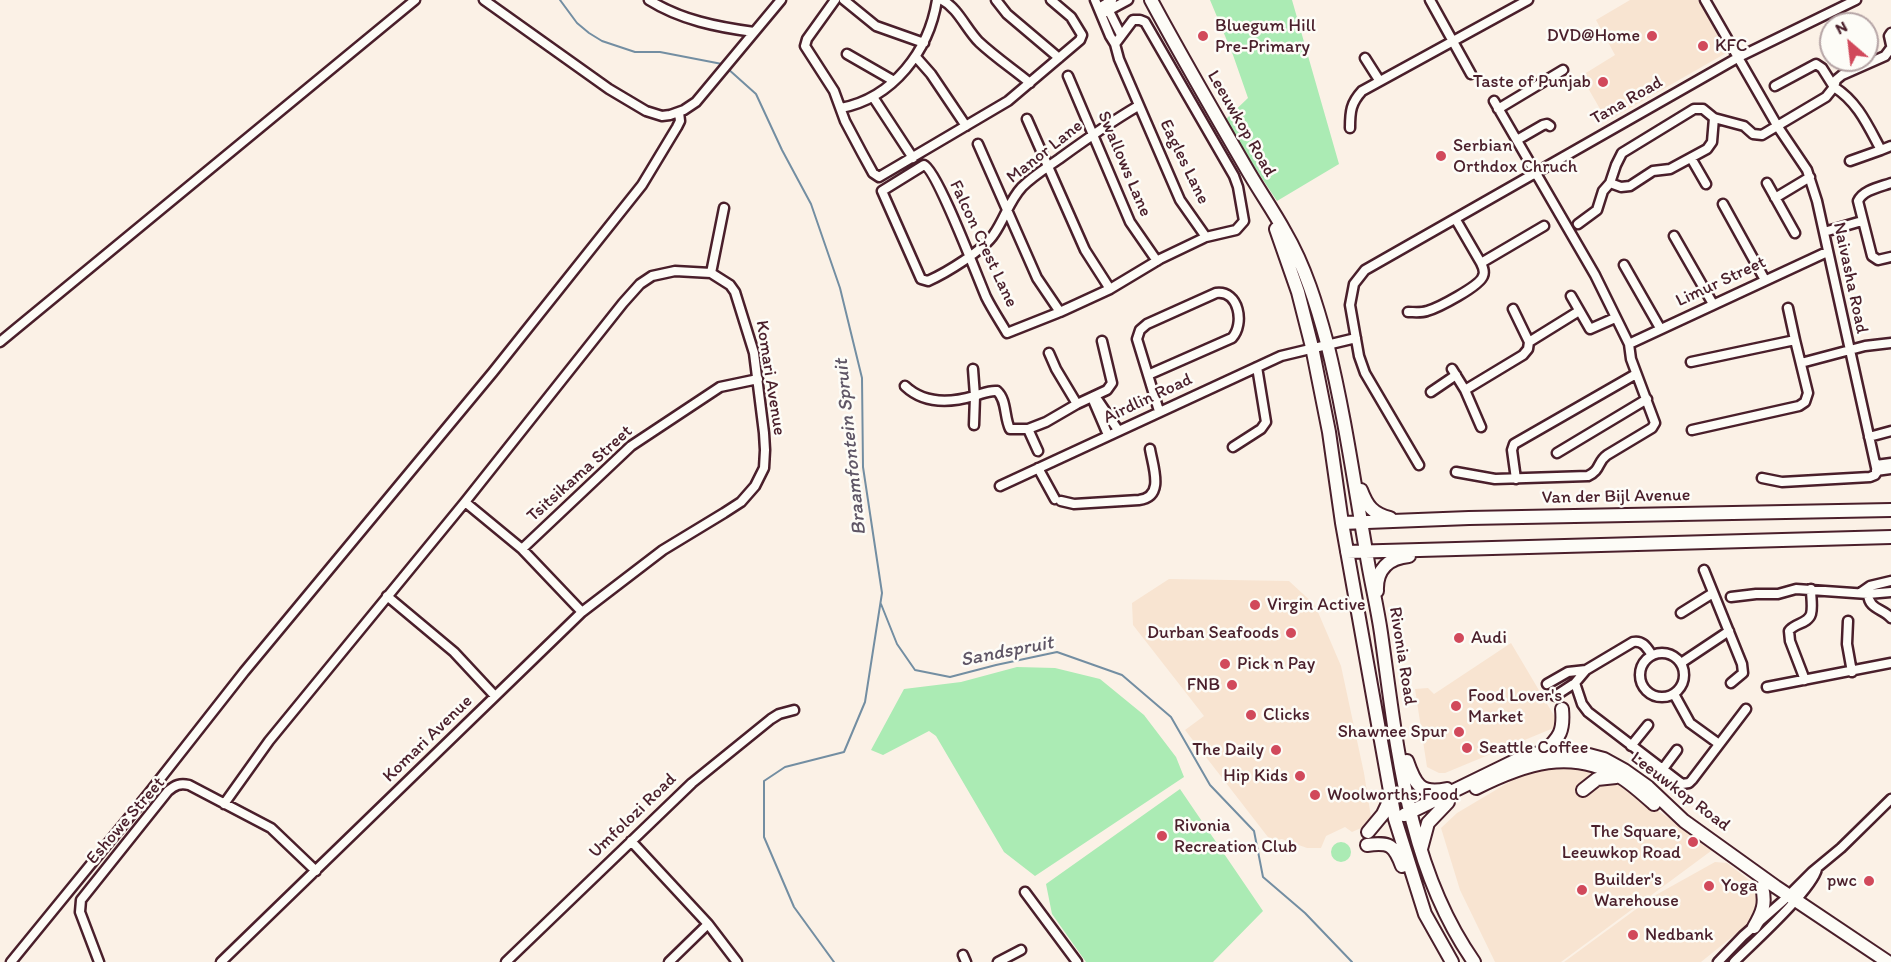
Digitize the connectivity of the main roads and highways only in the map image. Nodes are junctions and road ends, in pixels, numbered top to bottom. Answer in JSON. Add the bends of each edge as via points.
{"nodes":[{"id":1,"x":1151,"y":0,"type":"edge"},
{"id":2,"x":1266,"y":202,"type":"junction"},
{"id":3,"x":1327,"y":344,"type":"joint"},
{"id":4,"x":1312,"y":347,"type":"joint"},
{"id":5,"x":1354,"y":476,"type":"junction"},
{"id":6,"x":1891,"y":510,"type":"edge"},
{"id":7,"x":1401,"y":520,"type":"junction"},
{"id":8,"x":1342,"y":523,"type":"junction"},
{"id":9,"x":1362,"y":523,"type":"junction"},
{"id":10,"x":1891,"y":537,"type":"edge"},
{"id":11,"x":1472,"y":549,"type":"junction"},
{"id":12,"x":1365,"y":550,"type":"junction"},
{"id":13,"x":1347,"y":552,"type":"junction"},
{"id":14,"x":1379,"y":621,"type":"junction"},
{"id":15,"x":1562,"y":709,"type":"dead end"},
{"id":16,"x":1393,"y":717,"type":"junction"},
{"id":17,"x":1545,"y":753,"type":"junction"},
{"id":18,"x":1620,"y":777,"type":"junction"},
{"id":19,"x":1468,"y":783,"type":"junction"},
{"id":20,"x":1583,"y":790,"type":"dead end"},
{"id":21,"x":1391,"y":796,"type":"junction"},
{"id":22,"x":1448,"y":802,"type":"junction"},
{"id":23,"x":1411,"y":816,"type":"junction"},
{"id":24,"x":1396,"y":824,"type":"junction"},
{"id":25,"x":1368,"y":832,"type":"dead end"},
{"id":26,"x":1367,"y":845,"type":"dead end"},
{"id":27,"x":1420,"y":850,"type":"junction"},
{"id":28,"x":1414,"y":880,"type":"junction"},
{"id":29,"x":1762,"y":887,"type":"junction"},
{"id":30,"x":1790,"y":900,"type":"junction"},
{"id":31,"x":1755,"y":927,"type":"road end"},
{"id":32,"x":1452,"y":962,"type":"edge"},
{"id":33,"x":1474,"y":962,"type":"edge"},
{"id":34,"x":1875,"y":962,"type":"edge"},
{"id":35,"x":1888,"y":962,"type":"edge"}],
"edges":[{"from":1,"to":2,"type":"main road","name":"Leeuwkop Road"},
{"from":2,"to":3,"type":"main road","name":"Leeuwkop Road","via":[[1294,248]]},
{"from":2,"to":4,"type":"main road","name":"Leeuwkop Road","via":[[1292,272]]},
{"from":3,"to":5,"type":"main road","name":"Rivonia Road"},
{"from":4,"to":8,"type":"main road","name":"Rivonia Road"},
{"from":5,"to":7,"type":"main road","via":[[1373,511]]},
{"from":5,"to":9,"type":"main road","name":"Rivonia Road"},
{"from":6,"to":7,"type":"main road","name":"Van der Bijl Avenue"},
{"from":7,"to":9,"type":"main road","name":"Van der Bijl Avenue"},
{"from":8,"to":9,"type":"main road","name":"Van der Bijl Avenue"},
{"from":8,"to":13,"type":"main road","name":"Rivonia Road"},
{"from":9,"to":12,"type":"main road","name":"Rivonia Road"},
{"from":10,"to":11,"type":"main road"},
{"from":11,"to":12,"type":"main road"},
{"from":11,"to":14,"type":"main road","via":[[1390,561],[1377,581]]},
{"from":12,"to":13,"type":"main road"},
{"from":12,"to":14,"type":"main road","name":"Rivonia Road"},
{"from":13,"to":21,"type":"main road","name":"Rivonia Road"},
{"from":14,"to":16,"type":"main road","name":"Rivonia Road"},
{"from":15,"to":17,"type":"main road","via":[[1560,734]]},
{"from":16,"to":19,"type":"main road","via":[[1418,785],[1434,791]]},
{"from":16,"to":23,"type":"main road","name":"Rivonia Road"},
{"from":17,"to":19,"type":"main road","name":"Leeuwkop Road","via":[[1525,756]]},
{"from":17,"to":30,"type":"main road","name":"Leeuwkop Road","via":[[1589,755],[1624,770],[1684,821]]},
{"from":18,"to":20,"type":"main road","via":[[1597,779]]},
{"from":18,"to":22,"type":"main road","name":"Leeuwkop Road","via":[[1588,764],[1541,762]]},
{"from":18,"to":29,"type":"main road","name":"Leeuwkop Road"},
{"from":19,"to":23,"type":"main road","name":"Leeuwkop Road"},
{"from":21,"to":24,"type":"main road","name":"Rivonia Road"},
{"from":21,"to":25,"type":"main road"},
{"from":22,"to":23,"type":"main road","name":"Leeuwkop Road"},
{"from":22,"to":27,"type":"main road","via":[[1428,823]]},
{"from":23,"to":24,"type":"main road","name":"Leeuwkop Road"},
{"from":23,"to":27,"type":"main road","name":"Rivonia Road"},
{"from":24,"to":28,"type":"main road","name":"Rivonia Road"},
{"from":26,"to":28,"type":"main road","via":[[1391,846],[1406,874]]},
{"from":27,"to":33,"type":"main road","name":"Rivonia Road","via":[[1444,911]]},
{"from":28,"to":32,"type":"main road","name":"Rivonia Road","via":[[1425,914]]},
{"from":29,"to":30,"type":"main road","name":"Leeuwkop Road"},
{"from":29,"to":31,"type":"main road","via":[[1764,909]]},
{"from":30,"to":34,"type":"main road","name":"Leeuwkop Road"},
{"from":30,"to":35,"type":"main road","name":"Leeuwkop Road"}]}
